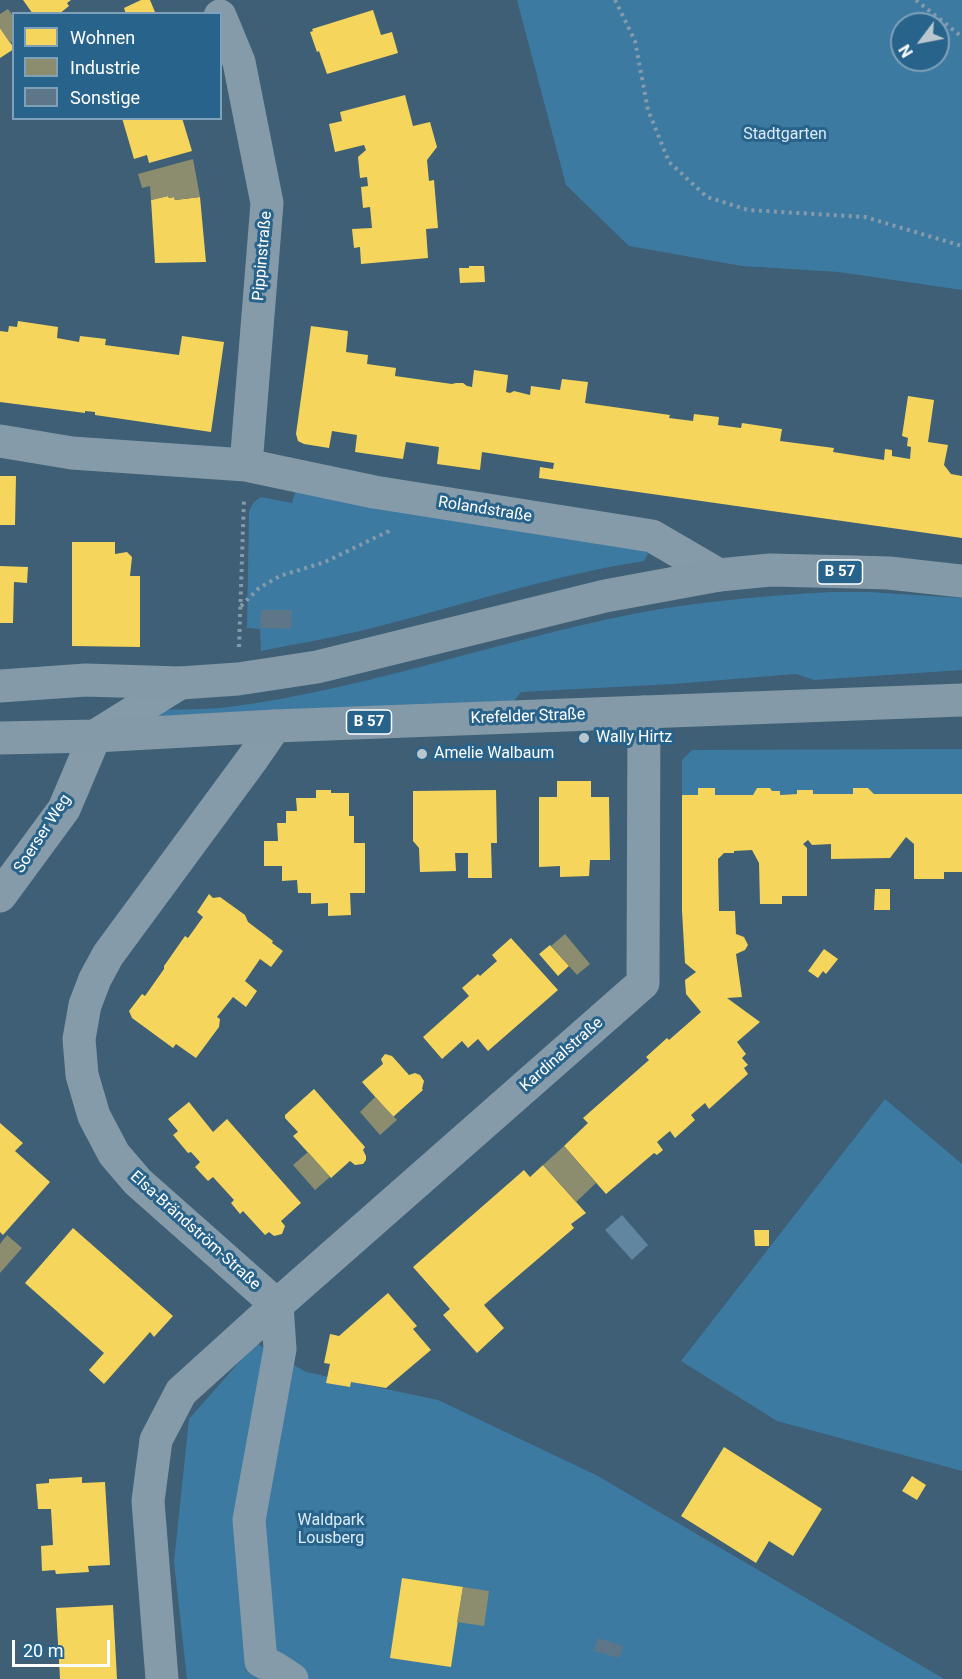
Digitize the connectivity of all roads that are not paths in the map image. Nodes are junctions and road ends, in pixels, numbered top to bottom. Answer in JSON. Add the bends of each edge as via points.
{"nodes":[{"id":1,"x":222,"y":20,"type":"edge"},
{"id":2,"x":0,"y":441,"type":"edge"},
{"id":3,"x":246,"y":465,"type":"junction"},
{"id":4,"x":719,"y":575,"type":"junction"},
{"id":5,"x":962,"y":581,"type":"edge"},
{"id":6,"x":180,"y":683,"type":"junction"},
{"id":7,"x":0,"y":686,"type":"edge"},
{"id":8,"x":962,"y":700,"type":"edge"},
{"id":9,"x":644,"y":712,"type":"junction"},
{"id":10,"x":275,"y":726,"type":"junction"},
{"id":11,"x":95,"y":736,"type":"junction"},
{"id":12,"x":0,"y":738,"type":"edge"},
{"id":13,"x":0,"y":896,"type":"edge"},
{"id":14,"x":277,"y":1305,"type":"junction"},
{"id":15,"x":162,"y":1679,"type":"edge"},
{"id":16,"x":292,"y":1679,"type":"edge"}],
"edges":[{"from":1,"to":3,"type":"street","name":"Pippinstraße","via":[[239,62],[267,202]]},
{"from":2,"to":3,"type":"street","name":"Rolandstraße","via":[[72,453]]},
{"from":3,"to":4,"type":"street","name":"Rolandstraße","via":[[374,492],[652,537]]},
{"from":4,"to":5,"type":"main road","number":"B 57","via":[[770,570],[889,573]]},
{"from":4,"to":6,"type":"main road","number":"B 57","via":[[605,596],[317,667]]},
{"from":6,"to":7,"type":"main road","number":"B 57","via":[[86,680]]},
{"from":6,"to":11,"type":"street"},
{"from":8,"to":9,"type":"main road","name":"Krefelder Straße","number":"B 57"},
{"from":9,"to":10,"type":"main road","name":"Krefelder Straße","number":"B 57"},
{"from":9,"to":14,"type":"street","name":"Kardinalstraße","via":[[643,983]]},
{"from":10,"to":11,"type":"main road","name":"Krefelder Straße","number":"B 57"},
{"from":10,"to":14,"type":"street","name":"Elsa-Brändström-Straße","via":[[108,955],[85,1005],[79,1039],[82,1075],[94,1116],[114,1154],[138,1182]]},
{"from":11,"to":12,"type":"main road","name":"Krefelder Straße","number":"B 57"},
{"from":11,"to":13,"type":"street","name":"Soerser Weg","via":[[64,808]]},
{"from":14,"to":15,"type":"street","name":"Elsa-Brändström-Straße","via":[[181,1392],[156,1440],[148,1501]]},
{"from":14,"to":16,"type":"street","via":[[280,1349],[249,1520],[261,1661]]}]}
